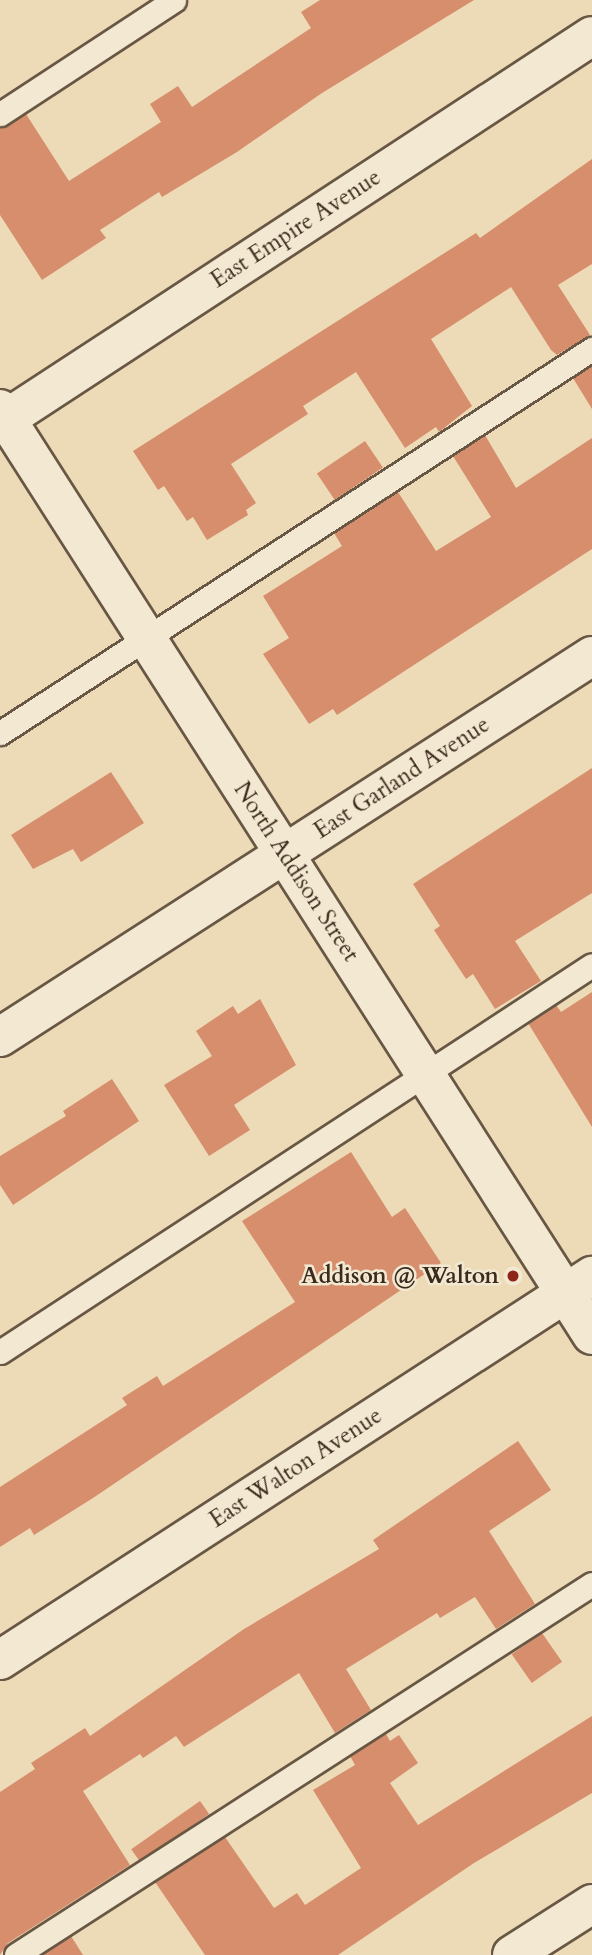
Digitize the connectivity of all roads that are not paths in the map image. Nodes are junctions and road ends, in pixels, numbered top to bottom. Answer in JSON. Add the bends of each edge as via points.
{"nodes":[{"id":1,"x":174,"y":0,"type":"edge"},
{"id":2,"x":592,"y":36,"type":"edge"},
{"id":3,"x":0,"y":114,"type":"edge"},
{"id":4,"x":592,"y":349,"type":"edge"},
{"id":5,"x":2,"y":417,"type":"edge"},
{"id":6,"x":146,"y":638,"type":"junction"},
{"id":7,"x":592,"y":656,"type":"edge"},
{"id":8,"x":0,"y":733,"type":"edge"},
{"id":9,"x":284,"y":855,"type":"junction"},
{"id":10,"x":592,"y":965,"type":"edge"},
{"id":11,"x":0,"y":1037,"type":"edge"},
{"id":12,"x":425,"y":1075,"type":"junction"},
{"id":13,"x":579,"y":1284,"type":"edge"},
{"id":14,"x":592,"y":1335,"type":"edge"},
{"id":15,"x":0,"y":1352,"type":"edge"},
{"id":16,"x":592,"y":1584,"type":"edge"},
{"id":17,"x":0,"y":1661,"type":"edge"},
{"id":18,"x":592,"y":1904,"type":"edge"},
{"id":19,"x":16,"y":1955,"type":"edge"},
{"id":20,"x":512,"y":1955,"type":"edge"}],
"edges":[{"from":1,"to":3,"type":"lane"},
{"from":2,"to":5,"type":"street","name":"East Empire Avenue"},
{"from":4,"to":6,"type":"lane"},
{"from":5,"to":6,"type":"street","name":"North Addison Street"},
{"from":6,"to":8,"type":"lane"},
{"from":6,"to":9,"type":"street","name":"North Addison Street"},
{"from":7,"to":9,"type":"street","name":"East Garland Avenue"},
{"from":9,"to":11,"type":"street","name":"East Garland Avenue"},
{"from":9,"to":12,"type":"street","name":"North Addison Street"},
{"from":10,"to":12,"type":"lane"},
{"from":12,"to":13,"type":"street","name":"North Addison Street"},
{"from":12,"to":15,"type":"lane"},
{"from":13,"to":14,"type":"street","name":"North Addison Street"},
{"from":13,"to":17,"type":"street","name":"East Walton Avenue"},
{"from":16,"to":19,"type":"lane"},
{"from":18,"to":20,"type":"street"}]}
